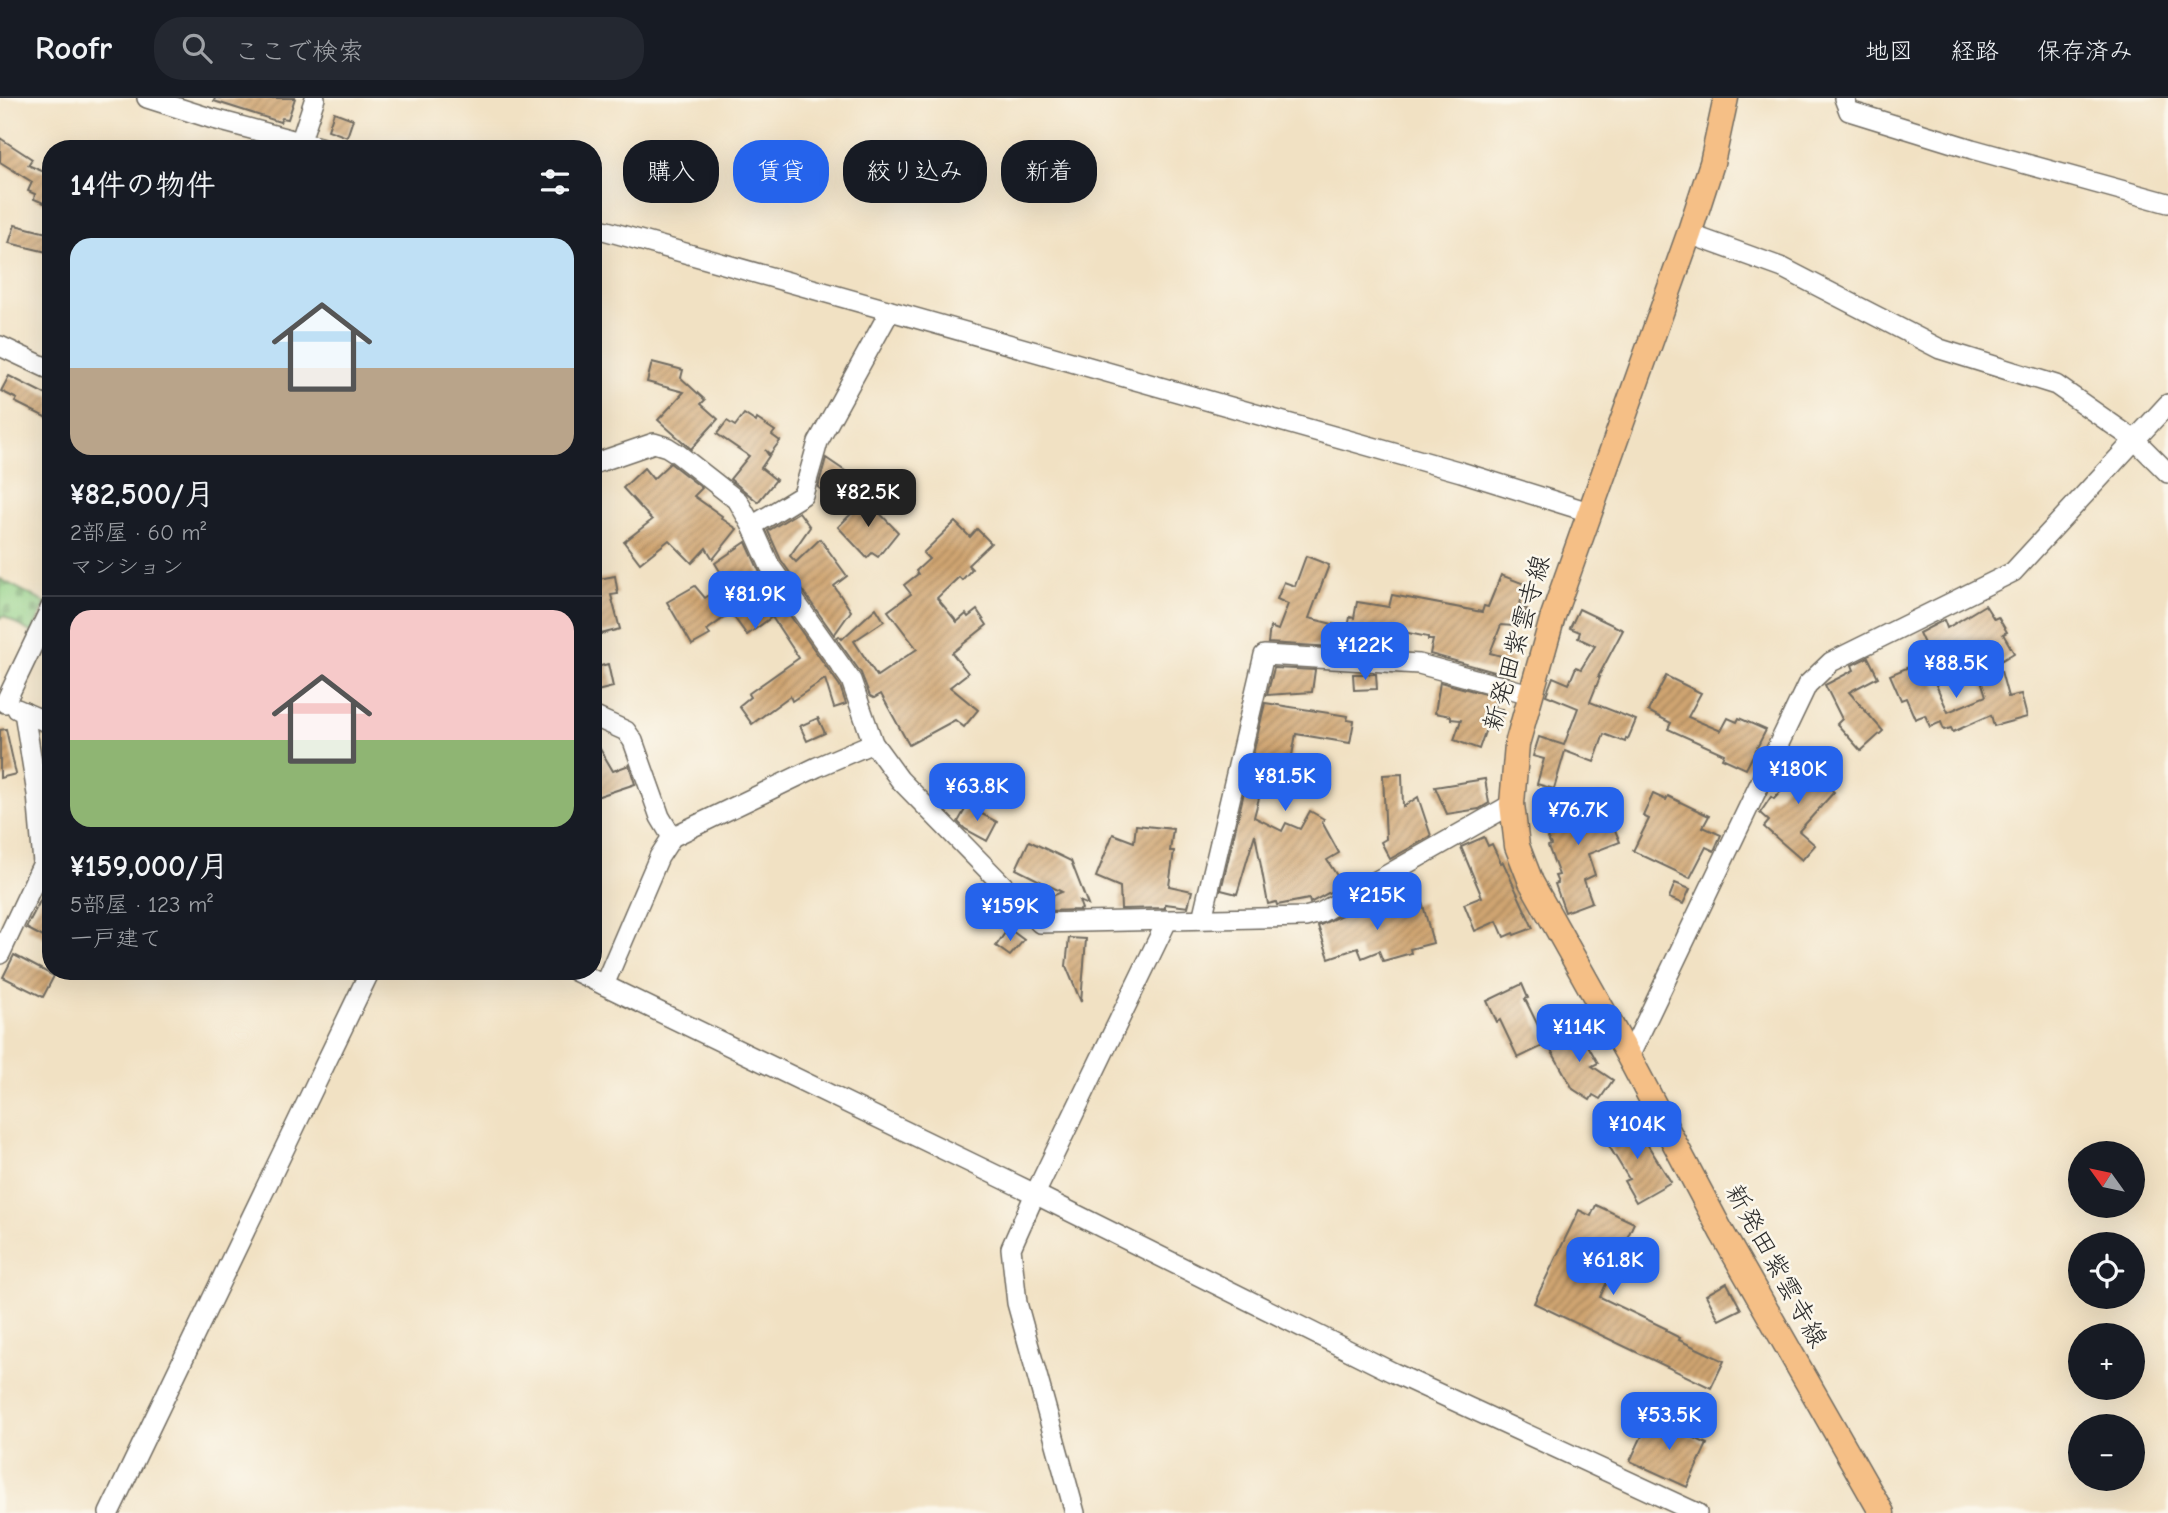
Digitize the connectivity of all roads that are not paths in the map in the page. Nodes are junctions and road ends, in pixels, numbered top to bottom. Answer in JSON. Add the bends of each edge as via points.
{"nodes":[{"id":1,"x":147,"y":98,"type":"edge"},
{"id":2,"x":315,"y":98,"type":"edge"},
{"id":3,"x":1726,"y":98,"type":"edge"},
{"id":4,"x":1844,"y":98,"type":"edge"},
{"id":5,"x":280,"y":140,"type":"edge"},
{"id":6,"x":302,"y":140,"type":"edge"},
{"id":7,"x":2168,"y":203,"type":"edge"},
{"id":8,"x":602,"y":230,"type":"edge"},
{"id":9,"x":1689,"y":234,"type":"junction"},
{"id":10,"x":890,"y":311,"type":"junction"},
{"id":11,"x":0,"y":346,"type":"edge"},
{"id":12,"x":42,"y":366,"type":"edge"},
{"id":13,"x":2168,"y":404,"type":"edge"},
{"id":14,"x":2136,"y":441,"type":"junction"},
{"id":15,"x":602,"y":461,"type":"edge"},
{"id":16,"x":2168,"y":473,"type":"edge"},
{"id":17,"x":1589,"y":512,"type":"junction"},
{"id":18,"x":752,"y":526,"type":"junction"},
{"id":19,"x":42,"y":625,"type":"edge"},
{"id":20,"x":1530,"y":694,"type":"junction"},
{"id":21,"x":2,"y":703,"type":"edge"},
{"id":22,"x":24,"y":712,"type":"junction"},
{"id":23,"x":42,"y":720,"type":"edge"},
{"id":24,"x":602,"y":720,"type":"edge"},
{"id":25,"x":873,"y":743,"type":"junction"},
{"id":26,"x":39,"y":794,"type":"edge"},
{"id":27,"x":1512,"y":804,"type":"junction"},
{"id":28,"x":42,"y":819,"type":"edge"},
{"id":29,"x":672,"y":837,"type":"junction"},
{"id":30,"x":42,"y":871,"type":"edge"},
{"id":31,"x":1202,"y":919,"type":"junction"},
{"id":32,"x":1167,"y":921,"type":"junction"},
{"id":33,"x":0,"y":954,"type":"edge"},
{"id":34,"x":366,"y":980,"type":"edge"},
{"id":35,"x":594,"y":980,"type":"edge"},
{"id":36,"x":604,"y":985,"type":"junction"},
{"id":37,"x":1629,"y":1057,"type":"junction"},
{"id":38,"x":1035,"y":1194,"type":"junction"},
{"id":39,"x":109,"y":1513,"type":"edge"},
{"id":40,"x":1075,"y":1513,"type":"edge"},
{"id":41,"x":1697,"y":1513,"type":"edge"},
{"id":42,"x":1882,"y":1513,"type":"edge"}],
"edges":[{"from":1,"to":5,"type":"street"},
{"from":2,"to":6,"type":"street"},
{"from":3,"to":9,"type":"main road","name":"新発田紫雲寺線","via":[[1712,163]]},
{"from":4,"to":7,"type":"street","via":[[1849,111]]},
{"from":8,"to":10,"type":"street"},
{"from":9,"to":14,"type":"street","via":[[1783,268],[1940,349],[2056,385]]},
{"from":9,"to":17,"type":"main road","name":"新発田紫雲寺線"},
{"from":10,"to":17,"type":"street"},
{"from":10,"to":18,"type":"street","via":[[818,442],[803,495]]},
{"from":11,"to":12,"type":"street"},
{"from":13,"to":14,"type":"street"},
{"from":14,"to":16,"type":"street"},
{"from":14,"to":37,"type":"street","via":[[2013,572],[1831,662],[1807,685]]},
{"from":15,"to":18,"type":"street","via":[[654,443],[667,447],[738,502]]},
{"from":17,"to":20,"type":"main road","name":"新発田紫雲寺線"},
{"from":18,"to":25,"type":"street","via":[[770,566],[851,680]]},
{"from":19,"to":21,"type":"street"},
{"from":20,"to":27,"type":"main road","name":"新発田紫雲寺線","via":[[1517,744]]},
{"from":20,"to":31,"type":"street","via":[[1419,664],[1264,655]]},
{"from":21,"to":22,"type":"street"},
{"from":22,"to":23,"type":"street"},
{"from":22,"to":26,"type":"street"},
{"from":24,"to":29,"type":"street","via":[[626,731],[634,741],[660,817]]},
{"from":25,"to":29,"type":"street"},
{"from":25,"to":32,"type":"street","via":[[900,780],[1040,923]]},
{"from":26,"to":28,"type":"street"},
{"from":27,"to":31,"type":"street","via":[[1320,913]]},
{"from":27,"to":37,"type":"main road","name":"新発田紫雲寺線","via":[[1517,846],[1531,882]]},
{"from":29,"to":36,"type":"street"},
{"from":30,"to":33,"type":"street"},
{"from":31,"to":32,"type":"street"},
{"from":32,"to":38,"type":"street"},
{"from":34,"to":39,"type":"street"},
{"from":35,"to":36,"type":"street"},
{"from":36,"to":38,"type":"street"},
{"from":37,"to":42,"type":"main road","name":"新発田紫雲寺線","via":[[1721,1231]]},
{"from":38,"to":40,"type":"street","via":[[1011,1248],[1017,1303]]},
{"from":38,"to":41,"type":"street","via":[[1392,1371]]}]}
